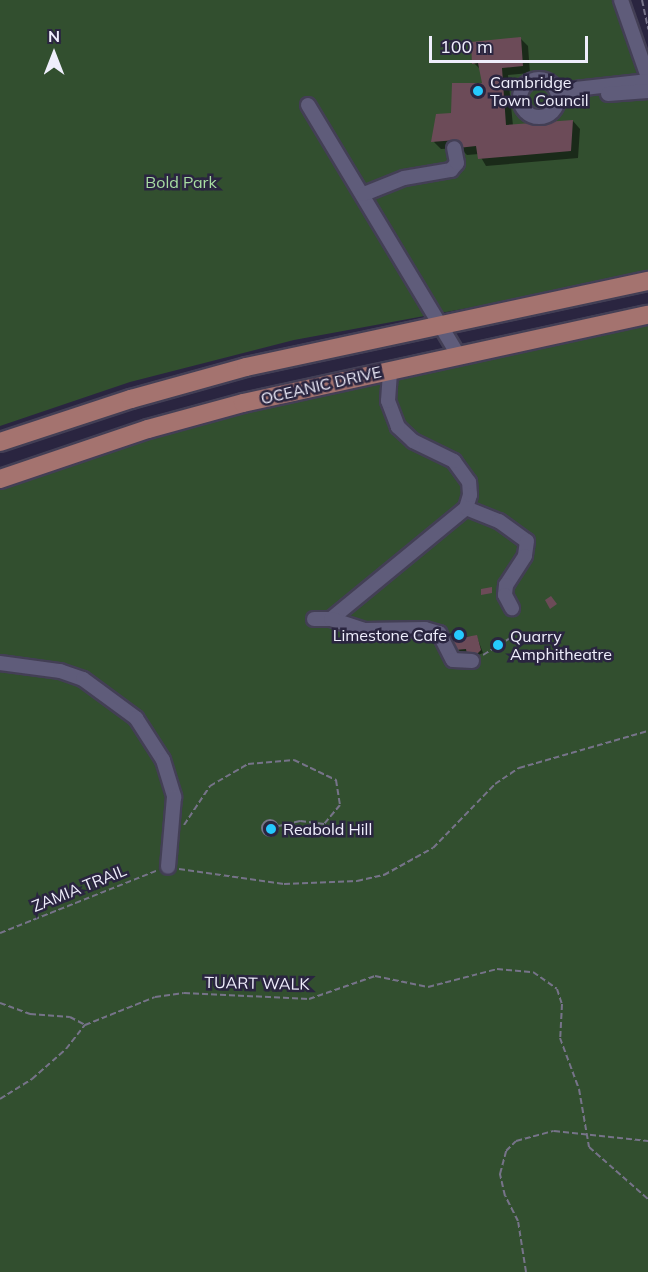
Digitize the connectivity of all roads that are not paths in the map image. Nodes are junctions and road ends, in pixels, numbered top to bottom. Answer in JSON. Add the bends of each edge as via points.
{"nodes":[{"id":1,"x":621,"y":0,"type":"edge"},
{"id":2,"x":648,"y":79,"type":"edge"},
{"id":3,"x":648,"y":90,"type":"edge"},
{"id":4,"x":308,"y":105,"type":"dead end"},
{"id":5,"x":454,"y":148,"type":"dead end"},
{"id":6,"x":364,"y":194,"type":"junction"},
{"id":7,"x":648,"y":281,"type":"edge"},
{"id":8,"x":648,"y":315,"type":"edge"},
{"id":9,"x":440,"y":324,"type":"junction"},
{"id":10,"x":458,"y":355,"type":"junction"},
{"id":11,"x":390,"y":370,"type":"junction"},
{"id":12,"x":0,"y":442,"type":"edge"},
{"id":13,"x":0,"y":479,"type":"edge"},
{"id":14,"x":466,"y":508,"type":"junction"},
{"id":15,"x":512,"y":608,"type":"dead end"},
{"id":16,"x":314,"y":620,"type":"dead end"},
{"id":17,"x":331,"y":620,"type":"junction"},
{"id":18,"x":472,"y":661,"type":"road end"},
{"id":19,"x":0,"y":663,"type":"edge"},
{"id":20,"x":168,"y":867,"type":"road end"}],
"edges":[{"from":1,"to":2,"type":"street"},
{"from":2,"to":3,"type":"street","via":[[557,95]]},
{"from":4,"to":6,"type":"street"},
{"from":5,"to":6,"type":"street","via":[[457,163],[451,170],[404,178]]},
{"from":6,"to":9,"type":"street"},
{"from":7,"to":9,"type":"main road","name":"OCEANIC DRIVE"},
{"from":8,"to":10,"type":"main road","name":"OCEANIC DRIVE"},
{"from":9,"to":10,"type":"street"},
{"from":9,"to":12,"type":"main road","name":"OCEANIC DRIVE","via":[[246,367]]},
{"from":10,"to":11,"type":"main road","name":"OCEANIC DRIVE"},
{"from":11,"to":13,"type":"main road","name":"OCEANIC DRIVE","via":[[159,426]]},
{"from":11,"to":14,"type":"street","via":[[388,401],[398,427],[463,471],[470,495]]},
{"from":14,"to":15,"type":"street","via":[[499,521],[527,541],[525,556],[506,585],[504,595]]},
{"from":14,"to":17,"type":"street"},
{"from":16,"to":17,"type":"street"},
{"from":17,"to":18,"type":"street","via":[[364,630],[425,629],[439,633],[453,660]]},
{"from":19,"to":20,"type":"street","via":[[60,671],[82,679],[136,718],[152,740],[170,778],[174,806]]}]}
